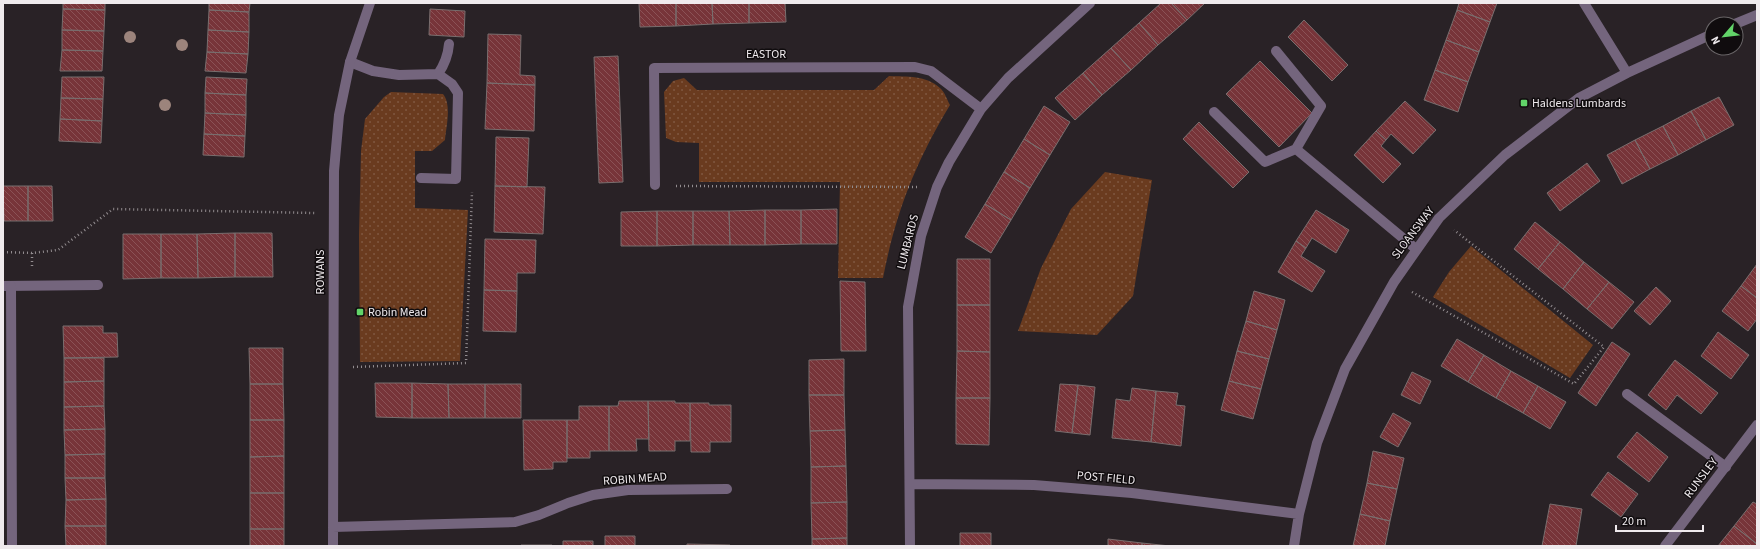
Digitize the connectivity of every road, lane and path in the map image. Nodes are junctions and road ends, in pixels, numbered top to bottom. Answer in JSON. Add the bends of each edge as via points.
{"nodes":[{"id":1,"x":370,"y":3,"type":"edge"},
{"id":2,"x":1090,"y":3,"type":"edge"},
{"id":3,"x":1584,"y":3,"type":"edge"},
{"id":4,"x":1757,"y":14,"type":"edge"},
{"id":5,"x":1744,"y":20,"type":"edge"},
{"id":6,"x":1704,"y":38,"type":"edge"},
{"id":7,"x":449,"y":44,"type":"dead end"},
{"id":8,"x":1276,"y":51,"type":"dead end"},
{"id":9,"x":350,"y":62,"type":"junction"},
{"id":10,"x":1627,"y":73,"type":"junction"},
{"id":11,"x":438,"y":74,"type":"junction"},
{"id":12,"x":981,"y":109,"type":"junction"},
{"id":13,"x":1214,"y":112,"type":"dead end"},
{"id":14,"x":1296,"y":149,"type":"junction"},
{"id":15,"x":421,"y":178,"type":"dead end"},
{"id":16,"x":472,"y":185,"type":"dead end"},
{"id":17,"x":655,"y":185,"type":"joint"},
{"id":18,"x":938,"y":187,"type":"junction"},
{"id":19,"x":333,"y":213,"type":"junction"},
{"id":20,"x":1439,"y":218,"type":"junction"},
{"id":21,"x":1416,"y":249,"type":"junction"},
{"id":22,"x":3,"y":252,"type":"edge"},
{"id":23,"x":1394,"y":282,"type":"junction"},
{"id":24,"x":98,"y":285,"type":"dead end"},
{"id":25,"x":7,"y":286,"type":"edge"},
{"id":26,"x":334,"y":368,"type":"junction"},
{"id":27,"x":1627,"y":394,"type":"dead end"},
{"id":28,"x":1757,"y":425,"type":"edge"},
{"id":29,"x":7,"y":466,"type":"edge"},
{"id":30,"x":1726,"y":467,"type":"junction"},
{"id":31,"x":910,"y":484,"type":"junction"},
{"id":32,"x":727,"y":489,"type":"dead end"},
{"id":33,"x":1299,"y":514,"type":"junction"},
{"id":34,"x":333,"y":527,"type":"junction"},
{"id":35,"x":12,"y":546,"type":"edge"},
{"id":36,"x":333,"y":546,"type":"edge"},
{"id":37,"x":910,"y":546,"type":"edge"},
{"id":38,"x":1294,"y":546,"type":"edge"},
{"id":39,"x":1665,"y":546,"type":"edge"}],
"edges":[{"from":1,"to":9,"type":"street","name":"ROWANS"},
{"from":2,"to":12,"type":"street","name":"LUMBARDS","via":[[1008,78]]},
{"from":3,"to":10,"type":"street"},
{"from":4,"to":5,"type":"street"},
{"from":6,"to":10,"type":"street","name":"SLOANSWAY"},
{"from":7,"to":11,"type":"street","via":[[448,54]]},
{"from":8,"to":14,"type":"street","via":[[1321,106]]},
{"from":9,"to":11,"type":"street","via":[[373,71],[398,75]]},
{"from":9,"to":19,"type":"street","name":"ROWANS","via":[[339,115]]},
{"from":10,"to":20,"type":"street","name":"SLOANSWAY","via":[[1579,98],[1548,121],[1505,155]]},
{"from":11,"to":15,"type":"street","via":[[452,84],[458,94],[456,178]]},
{"from":12,"to":17,"type":"street","name":"EASTOR","via":[[931,71],[915,67],[654,68]]},
{"from":12,"to":18,"type":"street","name":"LUMBARDS","via":[[948,162]]},
{"from":13,"to":14,"type":"street","via":[[1265,162]]},
{"from":14,"to":21,"type":"street"},
{"from":16,"to":26,"type":"path","via":[[466,363]]},
{"from":17,"to":18,"type":"path"},
{"from":18,"to":31,"type":"street","name":"LUMBARDS","via":[[921,236],[908,307]]},
{"from":19,"to":22,"type":"path","via":[[113,209],[58,250],[32,253]]},
{"from":19,"to":26,"type":"street","name":"ROWANS"},
{"from":20,"to":21,"type":"street","name":"SLOANSWAY"},
{"from":20,"to":23,"type":"path","via":[[1604,347],[1574,384]]},
{"from":21,"to":23,"type":"street","name":"SLOANSWAY"},
{"from":23,"to":33,"type":"street","name":"SLOANSWAY","via":[[1345,369],[1317,443]]},
{"from":24,"to":25,"type":"street"},
{"from":25,"to":29,"type":"street"},
{"from":26,"to":34,"type":"street","name":"ROWANS"},
{"from":27,"to":30,"type":"street"},
{"from":28,"to":30,"type":"street","name":"RUNSLEY"},
{"from":29,"to":35,"type":"street"},
{"from":30,"to":39,"type":"street","name":"RUNSLEY"},
{"from":31,"to":33,"type":"street","name":"POST FIELD","via":[[1034,485],[1117,492]]},
{"from":31,"to":37,"type":"street","name":"LUMBARDS"},
{"from":32,"to":34,"type":"street","name":"ROBIN MEAD","via":[[628,490],[593,495],[515,522]]},
{"from":33,"to":38,"type":"street","name":"SLOANSWAY"},
{"from":34,"to":36,"type":"street","name":"ROWANS"}]}
